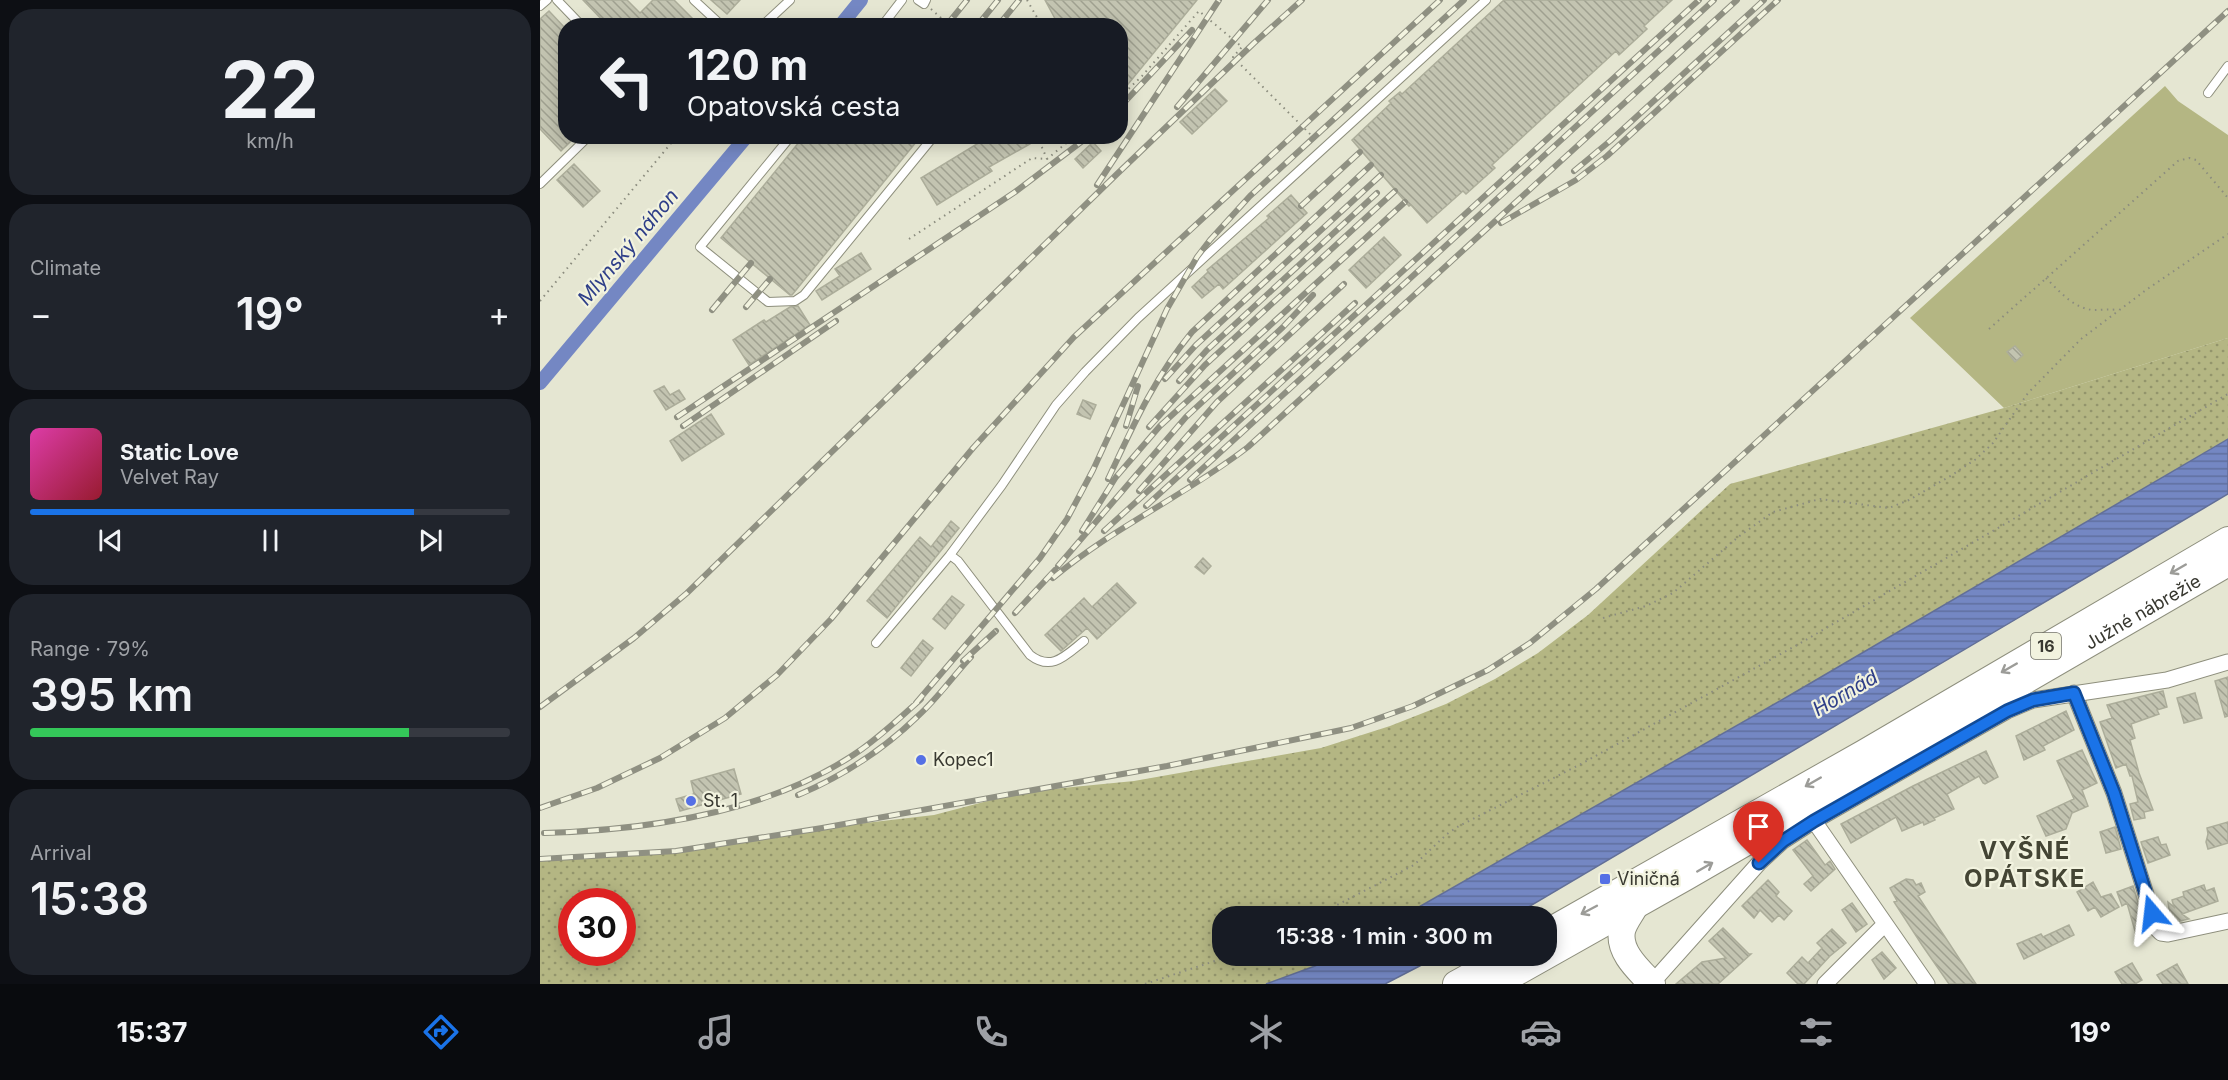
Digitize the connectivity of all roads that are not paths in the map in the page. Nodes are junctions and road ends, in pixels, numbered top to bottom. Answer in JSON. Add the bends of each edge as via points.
{"nodes":[{"id":1,"x":547,"y":0,"type":"edge"},
{"id":2,"x":557,"y":0,"type":"edge"},
{"id":3,"x":694,"y":0,"type":"edge"},
{"id":4,"x":790,"y":0,"type":"edge"},
{"id":5,"x":902,"y":0,"type":"edge"},
{"id":6,"x":1486,"y":0,"type":"edge"},
{"id":7,"x":540,"y":6,"type":"edge"},
{"id":8,"x":574,"y":18,"type":"edge"},
{"id":9,"x":713,"y":18,"type":"edge"},
{"id":10,"x":771,"y":18,"type":"edge"},
{"id":11,"x":888,"y":18,"type":"edge"},
{"id":12,"x":2228,"y":66,"type":"edge"},
{"id":13,"x":2208,"y":93,"type":"dead end"},
{"id":14,"x":581,"y":144,"type":"edge"},
{"id":15,"x":784,"y":144,"type":"edge"},
{"id":16,"x":927,"y":144,"type":"edge"},
{"id":17,"x":540,"y":184,"type":"edge"},
{"id":18,"x":2228,"y":540,"type":"edge"},
{"id":19,"x":950,"y":555,"type":"junction"},
{"id":20,"x":2228,"y":563,"type":"edge"},
{"id":21,"x":1084,"y":640,"type":"dead end"},
{"id":22,"x":876,"y":643,"type":"dead end"},
{"id":23,"x":2228,"y":662,"type":"edge"},
{"id":24,"x":2074,"y":693,"type":"junction"},
{"id":25,"x":1814,"y":821,"type":"junction"},
{"id":26,"x":1635,"y":906,"type":"junction"},
{"id":27,"x":2228,"y":921,"type":"edge"},
{"id":28,"x":1885,"y":924,"type":"junction"},
{"id":29,"x":1557,"y":927,"type":"edge"},
{"id":30,"x":1577,"y":938,"type":"junction"},
{"id":31,"x":1626,"y":953,"type":"junction"},
{"id":32,"x":1489,"y":966,"type":"edge"},
{"id":33,"x":1456,"y":984,"type":"edge"},
{"id":34,"x":1496,"y":984,"type":"edge"},
{"id":35,"x":1652,"y":984,"type":"edge"},
{"id":36,"x":1825,"y":984,"type":"edge"},
{"id":37,"x":1927,"y":984,"type":"edge"}],
"edges":[{"from":1,"to":7,"type":"lane"},
{"from":2,"to":8,"type":"lane"},
{"from":3,"to":9,"type":"lane"},
{"from":4,"to":10,"type":"lane"},
{"from":5,"to":11,"type":"lane"},
{"from":6,"to":19,"type":"lane","via":[[1138,318],[1085,372],[1056,405]]},
{"from":12,"to":13,"type":"lane"},
{"from":14,"to":17,"type":"lane"},
{"from":15,"to":16,"type":"lane","via":[[700,247],[768,302],[795,301],[804,295]]},
{"from":18,"to":29,"type":"highway","name":"Južné nábrežie","number":"16","one_way":true},
{"from":19,"to":21,"type":"lane","via":[[1039,662],[1062,658]]},
{"from":19,"to":22,"type":"lane"},
{"from":26,"to":20,"type":"highway","name":"Južné nábrežie","number":"16","one_way":true},
{"from":23,"to":24,"type":"street","via":[[2167,680]]},
{"from":24,"to":25,"type":"street","via":[[2018,705]]},
{"from":24,"to":27,"type":"street","via":[[2114,793],[2157,929],[2168,934]]},
{"from":25,"to":28,"type":"street"},
{"from":25,"to":35,"type":"street","via":[[1759,863]]},
{"from":26,"to":30,"type":"highway","name":"Južné nábrežie","number":"16"},
{"from":26,"to":31,"type":"highway","via":[[1622,931]]},
{"from":28,"to":36,"type":"street"},
{"from":28,"to":37,"type":"street"},
{"from":30,"to":31,"type":"highway","via":[[1607,942]]},
{"from":30,"to":34,"type":"highway","name":"Južné nábrežie","number":"16"},
{"from":31,"to":35,"type":"highway"},
{"from":32,"to":33,"type":"highway"}]}
